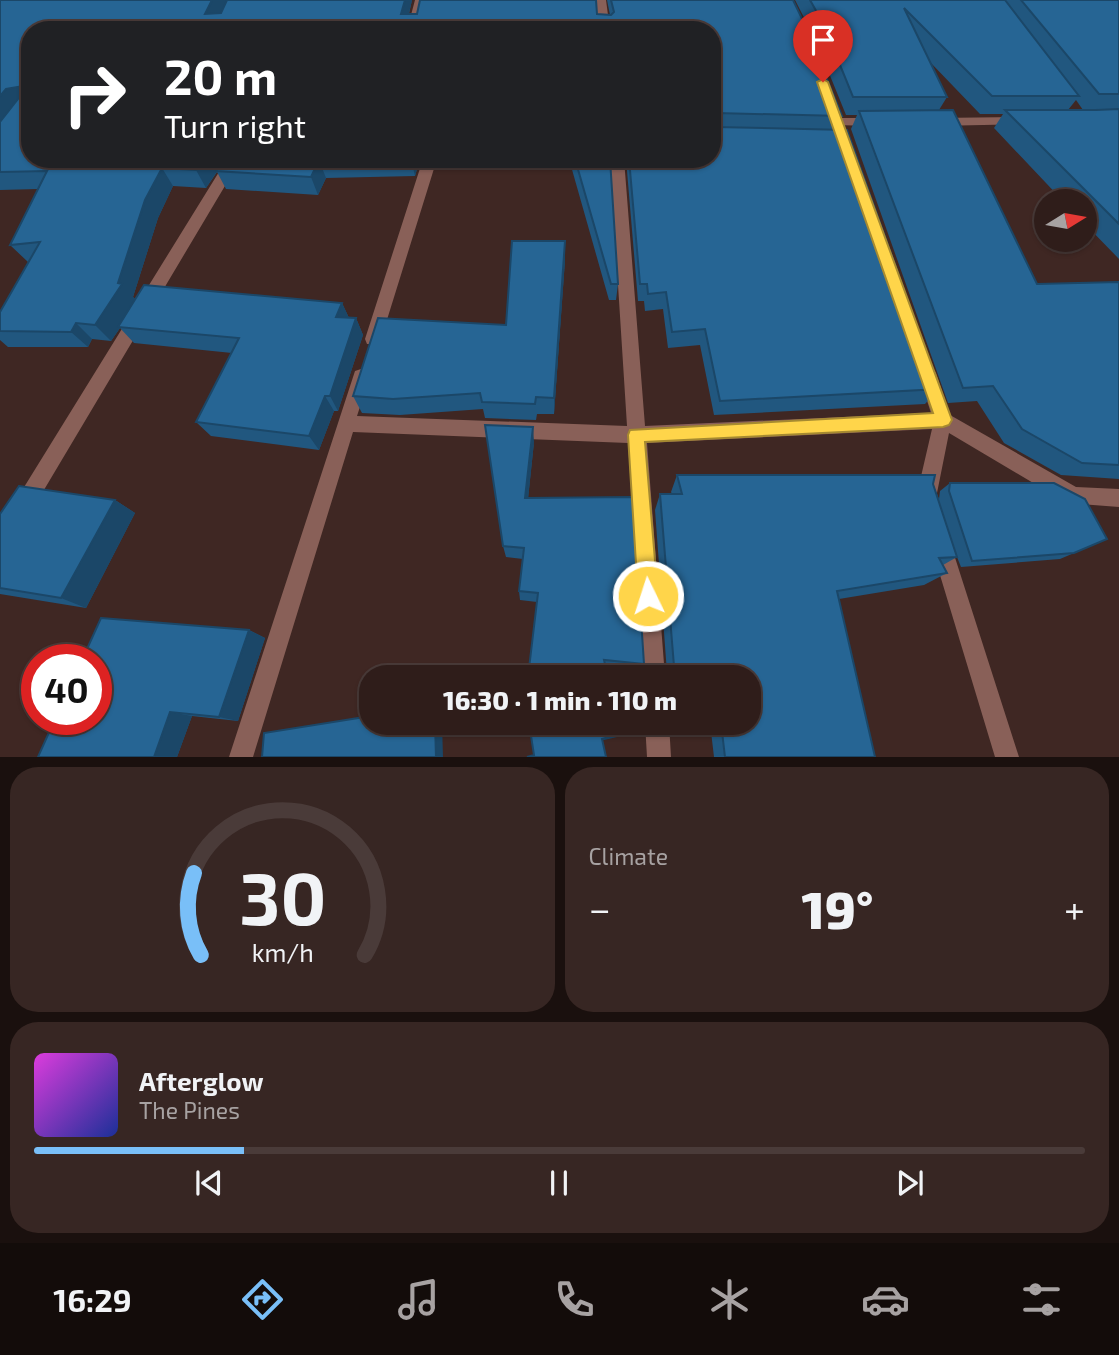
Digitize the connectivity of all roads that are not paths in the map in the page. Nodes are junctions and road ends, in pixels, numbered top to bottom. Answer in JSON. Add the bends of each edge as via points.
{"nodes":[{"id":1,"x":420,"y":0,"type":"edge"},
{"id":2,"x":601,"y":0,"type":"edge"},
{"id":3,"x":416,"y":21,"type":"edge"},
{"id":4,"x":603,"y":21,"type":"edge"},
{"id":5,"x":1029,"y":121,"type":"edge"},
{"id":6,"x":886,"y":122,"type":"edge"},
{"id":7,"x":923,"y":122,"type":"edge"},
{"id":8,"x":846,"y":141,"type":"edge"},
{"id":9,"x":229,"y":168,"type":"edge"},
{"id":10,"x":427,"y":168,"type":"edge"},
{"id":11,"x":618,"y":168,"type":"edge"},
{"id":12,"x":921,"y":356,"type":"edge"},
{"id":13,"x":943,"y":420,"type":"junction"},
{"id":14,"x":346,"y":424,"type":"junction"},
{"id":15,"x":636,"y":435,"type":"junction"},
{"id":16,"x":1119,"y":498,"type":"edge"},
{"id":17,"x":0,"y":545,"type":"edge"},
{"id":18,"x":653,"y":665,"type":"edge"},
{"id":19,"x":658,"y":735,"type":"edge"},
{"id":20,"x":241,"y":757,"type":"edge"},
{"id":21,"x":659,"y":757,"type":"edge"},
{"id":22,"x":1007,"y":757,"type":"edge"}],
"edges":[{"from":1,"to":3,"type":"street"},
{"from":2,"to":4,"type":"street"},
{"from":5,"to":7,"type":"street"},
{"from":6,"to":8,"type":"street","via":[[836,117]]},
{"from":9,"to":17,"type":"street"},
{"from":10,"to":14,"type":"street"},
{"from":11,"to":15,"type":"street"},
{"from":12,"to":13,"type":"street"},
{"from":13,"to":15,"type":"street"},
{"from":13,"to":16,"type":"street","via":[[1074,496]]},
{"from":13,"to":22,"type":"street","via":[[926,499]]},
{"from":14,"to":15,"type":"street"},
{"from":14,"to":20,"type":"street"},
{"from":15,"to":18,"type":"street"},
{"from":19,"to":21,"type":"street"}]}
